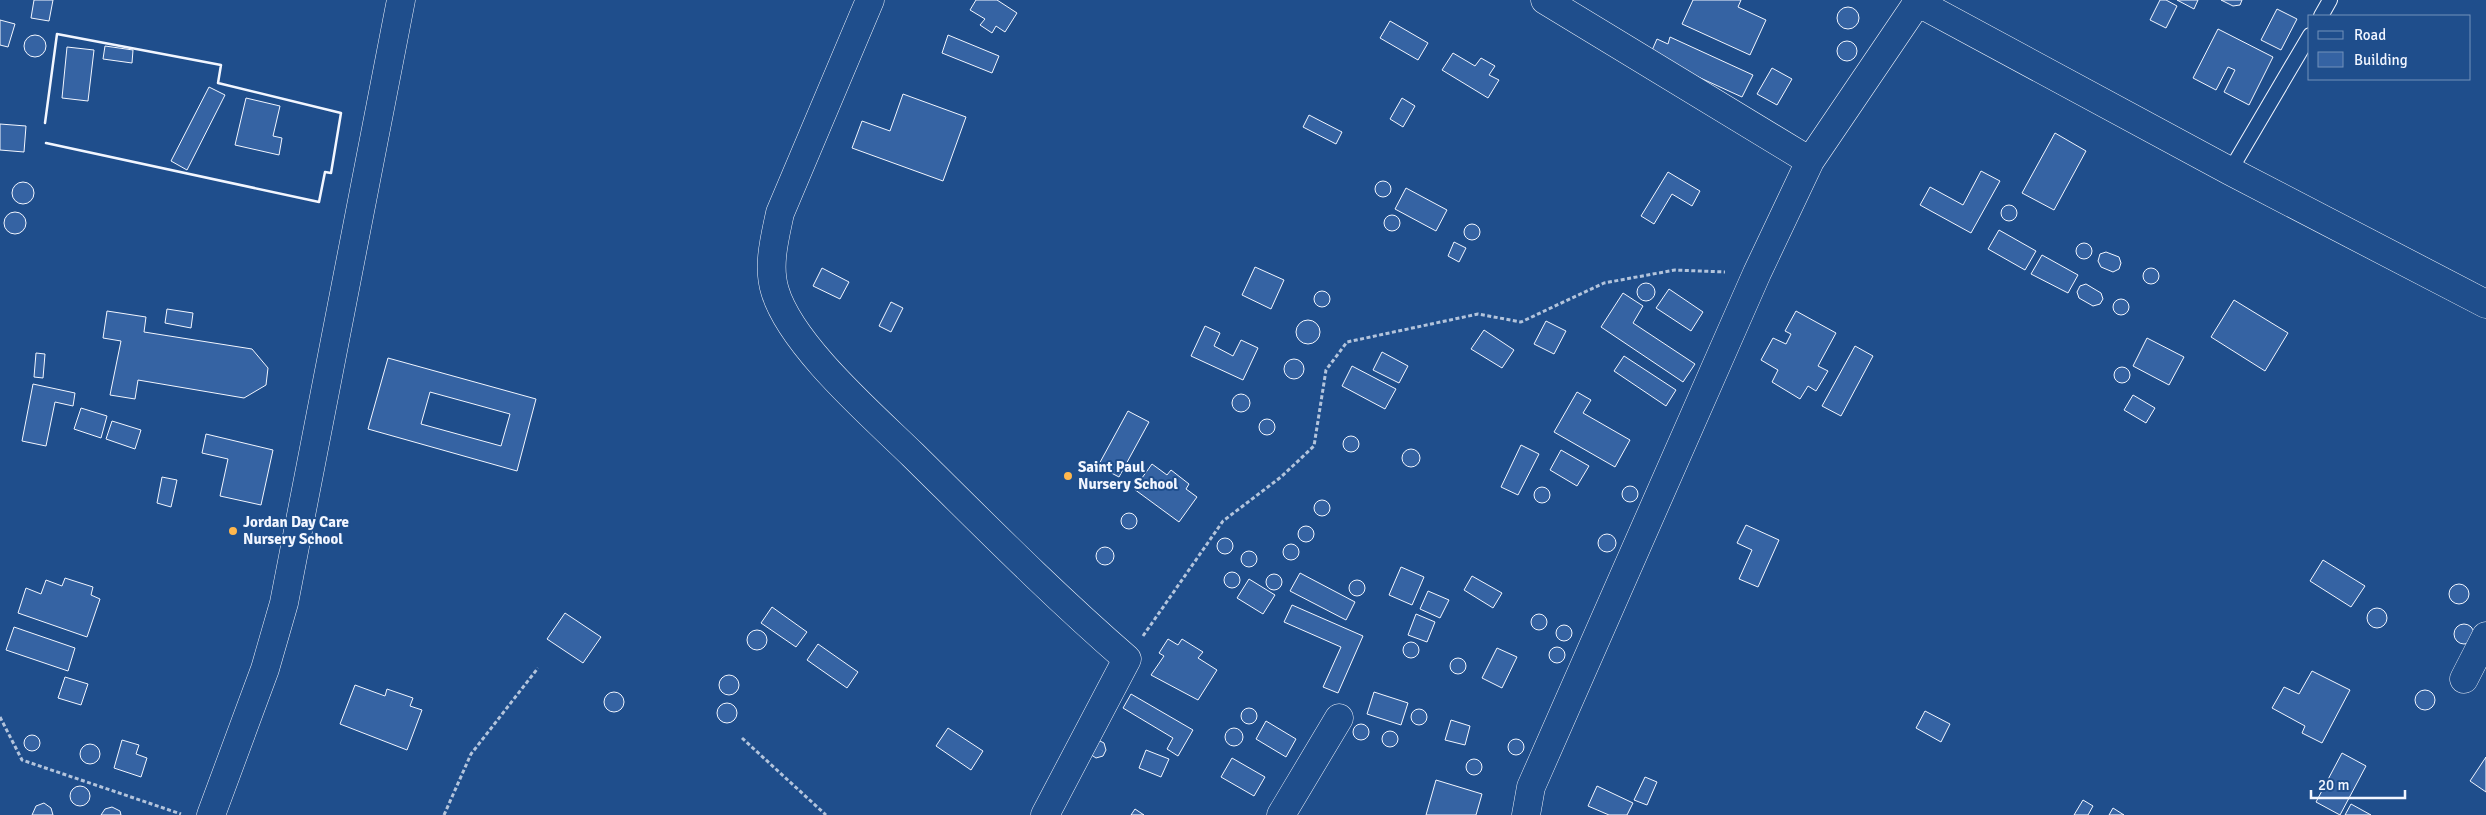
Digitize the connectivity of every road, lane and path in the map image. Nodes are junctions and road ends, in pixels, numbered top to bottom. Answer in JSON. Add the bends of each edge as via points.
{"nodes":[{"id":1,"x":401,"y":0,"type":"edge"},
{"id":2,"x":870,"y":0,"type":"edge"},
{"id":3,"x":1545,"y":0,"type":"edge"},
{"id":4,"x":2330,"y":0,"type":"edge"},
{"id":5,"x":1927,"y":4,"type":"edge"},
{"id":6,"x":2322,"y":15,"type":"edge"},
{"id":7,"x":2308,"y":38,"type":"edge"},
{"id":8,"x":1810,"y":162,"type":"junction"},
{"id":9,"x":2230,"y":170,"type":"junction"},
{"id":10,"x":1757,"y":273,"type":"junction"},
{"id":11,"x":2486,"y":304,"type":"edge"},
{"id":12,"x":2486,"y":636,"type":"edge"},
{"id":13,"x":1127,"y":659,"type":"junction"},
{"id":14,"x":538,"y":668,"type":"dead end"},
{"id":15,"x":2464,"y":679,"type":"dead end"},
{"id":16,"x":0,"y":717,"type":"edge"},
{"id":17,"x":1339,"y":718,"type":"dead end"},
{"id":18,"x":742,"y":738,"type":"dead end"},
{"id":19,"x":184,"y":815,"type":"edge"},
{"id":20,"x":211,"y":815,"type":"edge"},
{"id":21,"x":444,"y":815,"type":"edge"},
{"id":22,"x":826,"y":815,"type":"edge"},
{"id":23,"x":1045,"y":815,"type":"edge"},
{"id":24,"x":1281,"y":815,"type":"edge"},
{"id":25,"x":1526,"y":815,"type":"edge"}],
"edges":[{"from":1,"to":20,"type":"street","via":[[284,603],[265,669]]},
{"from":2,"to":13,"type":"street","via":[[780,212],[772,250],[774,290],[786,319],[818,359],[1019,561]]},
{"from":3,"to":8,"type":"street"},
{"from":4,"to":6,"type":"lane"},
{"from":5,"to":8,"type":"street","via":[[1913,9],[1904,18]]},
{"from":5,"to":9,"type":"street"},
{"from":7,"to":9,"type":"lane"},
{"from":8,"to":10,"type":"street"},
{"from":9,"to":11,"type":"street"},
{"from":10,"to":13,"type":"path","via":[[1675,270],[1604,283],[1522,322],[1478,314],[1347,342],[1326,370],[1314,446],[1281,477],[1223,521]]},
{"from":10,"to":25,"type":"street","via":[[1541,762],[1531,787]]},
{"from":12,"to":15,"type":"street"},
{"from":13,"to":23,"type":"street"},
{"from":14,"to":21,"type":"path","via":[[471,754]]},
{"from":16,"to":19,"type":"path","via":[[22,760]]},
{"from":17,"to":24,"type":"street"},
{"from":18,"to":22,"type":"path"}]}
